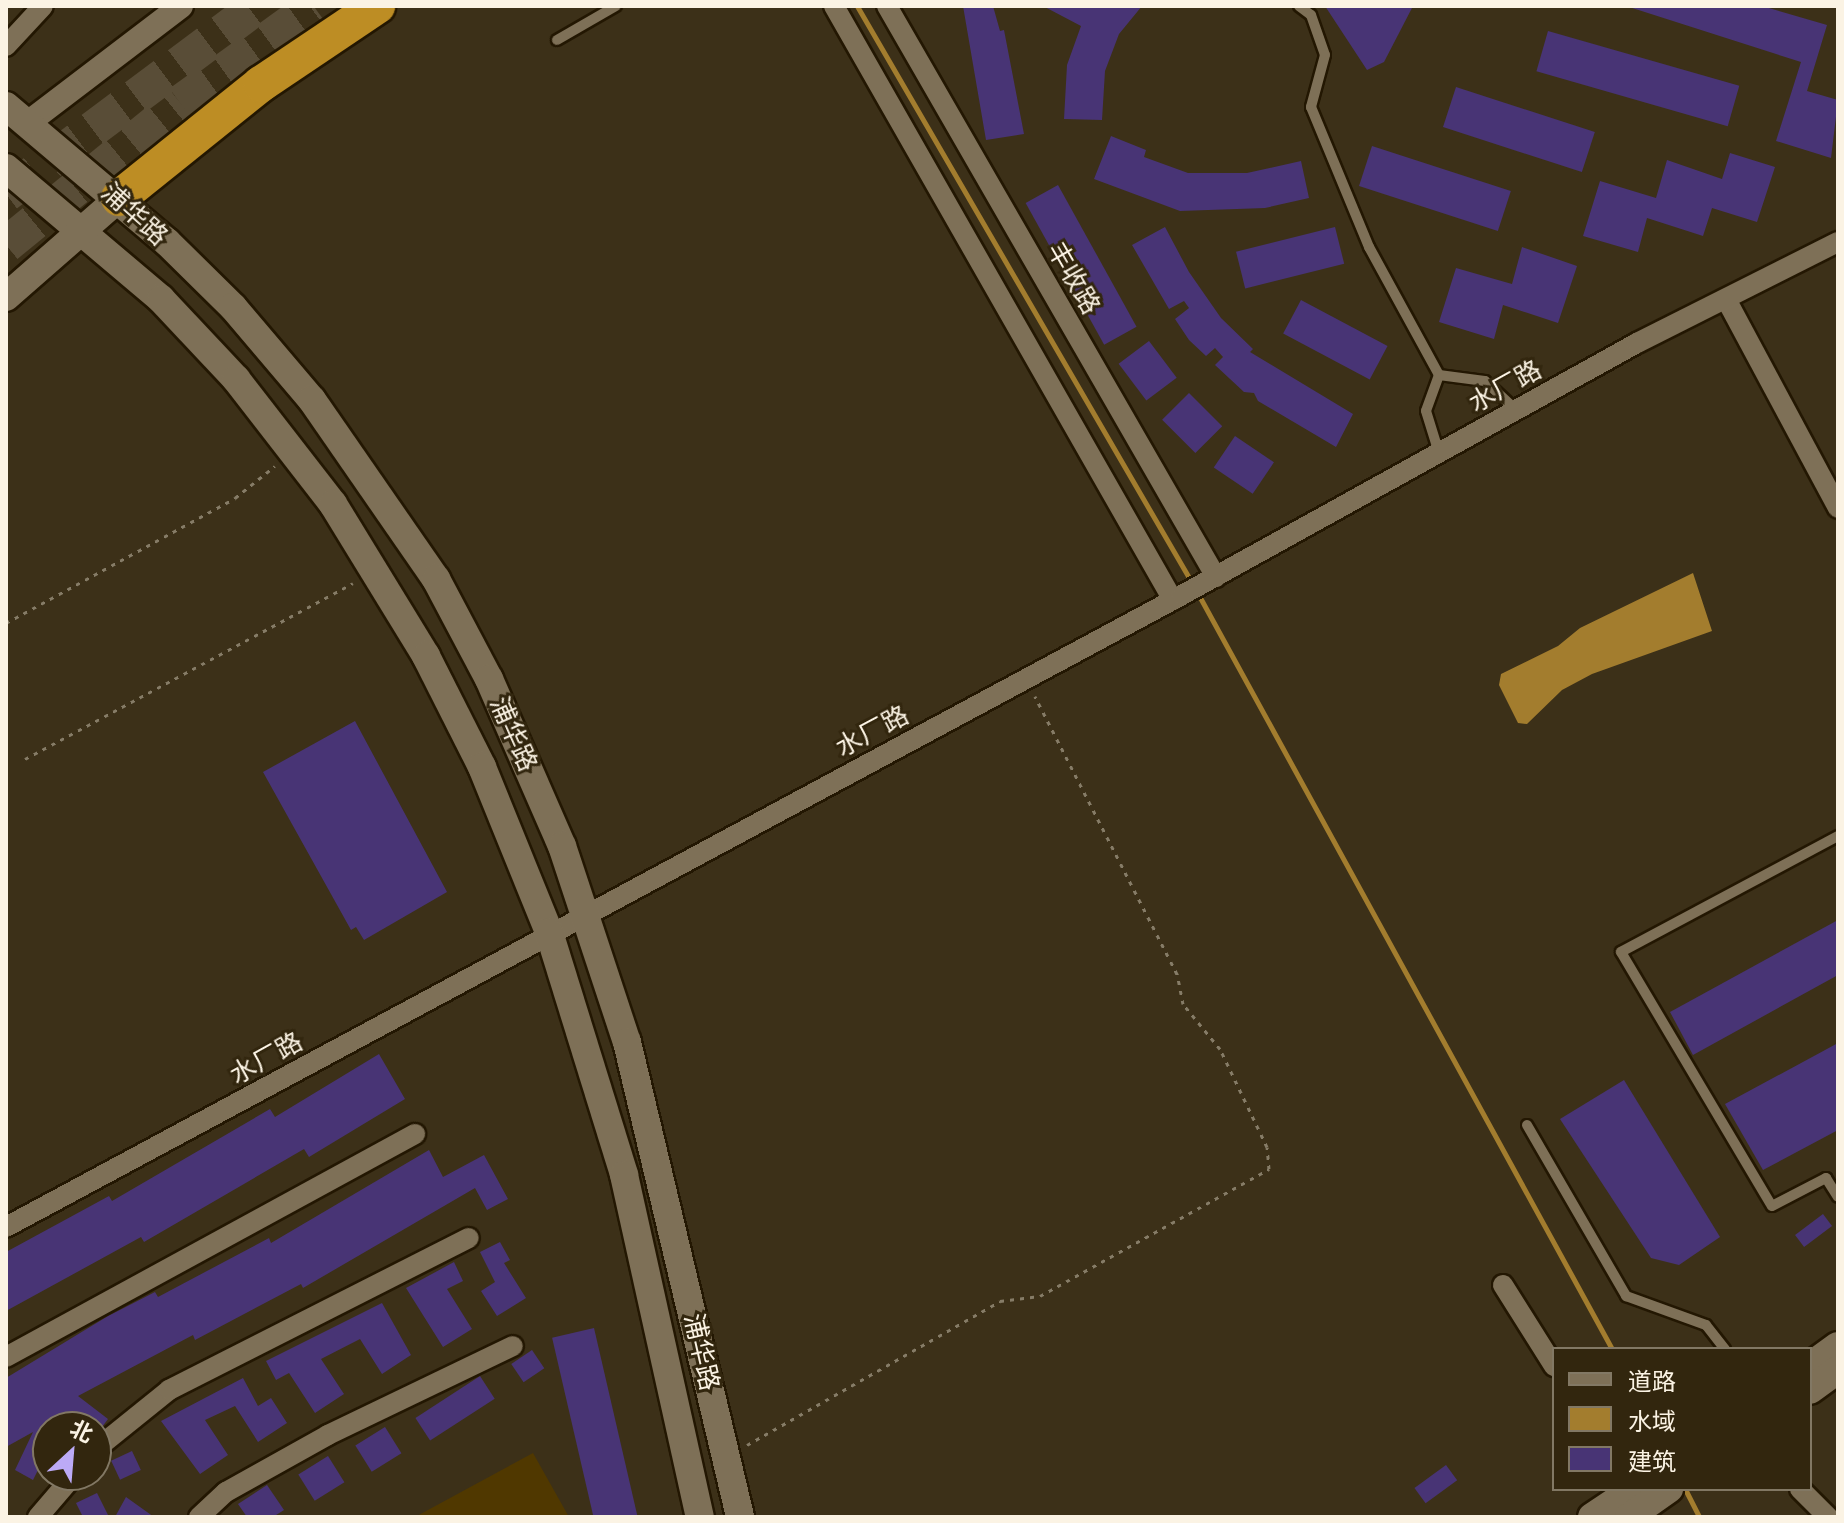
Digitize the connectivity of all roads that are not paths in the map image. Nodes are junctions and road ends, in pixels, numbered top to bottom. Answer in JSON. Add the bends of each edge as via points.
{"nodes":[{"id":1,"x":43,"y":6,"type":"edge"},
{"id":2,"x":181,"y":6,"type":"edge"},
{"id":3,"x":377,"y":6,"type":"edge"},
{"id":4,"x":616,"y":6,"type":"edge"},
{"id":5,"x":834,"y":6,"type":"edge"},
{"id":6,"x":887,"y":6,"type":"edge"},
{"id":7,"x":1299,"y":6,"type":"edge"},
{"id":8,"x":557,"y":40,"type":"dead end"},
{"id":9,"x":6,"y":46,"type":"edge"},
{"id":10,"x":6,"y":106,"type":"edge"},
{"id":11,"x":18,"y":128,"type":"edge"},
{"id":12,"x":6,"y":168,"type":"edge"},
{"id":13,"x":119,"y":198,"type":"junction"},
{"id":14,"x":85,"y":232,"type":"junction"},
{"id":15,"x":1838,"y":242,"type":"edge"},
{"id":16,"x":6,"y":297,"type":"edge"},
{"id":17,"x":1726,"y":299,"type":"junction"},
{"id":18,"x":1439,"y":375,"type":"junction"},
{"id":19,"x":1517,"y":410,"type":"junction"},
{"id":20,"x":1439,"y":453,"type":"junction"},
{"id":21,"x":1838,"y":508,"type":"edge"},
{"id":22,"x":1209,"y":580,"type":"junction"},
{"id":23,"x":1177,"y":598,"type":"junction"},
{"id":24,"x":1838,"y":836,"type":"edge"},
{"id":25,"x":587,"y":913,"type":"junction"},
{"id":26,"x":549,"y":932,"type":"junction"},
{"id":27,"x":1527,"y":1125,"type":"dead end"},
{"id":28,"x":415,"y":1134,"type":"dead end"},
{"id":29,"x":1838,"y":1197,"type":"edge"},
{"id":30,"x":6,"y":1227,"type":"edge"},
{"id":31,"x":469,"y":1238,"type":"dead end"},
{"id":32,"x":1503,"y":1285,"type":"dead end"},
{"id":33,"x":513,"y":1346,"type":"dead end"},
{"id":34,"x":1838,"y":1346,"type":"edge"},
{"id":35,"x":1723,"y":1347,"type":"edge"},
{"id":36,"x":6,"y":1357,"type":"edge"},
{"id":37,"x":1552,"y":1363,"type":"edge"},
{"id":38,"x":1812,"y":1365,"type":"edge"},
{"id":39,"x":1838,"y":1370,"type":"edge"},
{"id":40,"x":1812,"y":1389,"type":"edge"},
{"id":41,"x":112,"y":1436,"type":"edge"},
{"id":42,"x":60,"y":1491,"type":"edge"},
{"id":43,"x":1664,"y":1491,"type":"edge"},
{"id":44,"x":1802,"y":1491,"type":"edge"},
{"id":45,"x":1638,"y":1501,"type":"edge"},
{"id":46,"x":38,"y":1517,"type":"edge"},
{"id":47,"x":199,"y":1517,"type":"edge"},
{"id":48,"x":700,"y":1517,"type":"edge"},
{"id":49,"x":740,"y":1517,"type":"edge"},
{"id":50,"x":1592,"y":1517,"type":"edge"},
{"id":51,"x":1828,"y":1517,"type":"edge"}],
"edges":[{"from":1,"to":9,"type":"street"},
{"from":2,"to":11,"type":"street"},
{"from":3,"to":13,"type":"highway","via":[[261,84]]},
{"from":4,"to":8,"type":"lane"},
{"from":5,"to":23,"type":"street"},
{"from":6,"to":22,"type":"street","name":"丰收路"},
{"from":7,"to":18,"type":"lane","via":[[1311,15],[1325,55],[1311,107],[1369,247]]},
{"from":10,"to":11,"type":"main road","name":"浦华路"},
{"from":11,"to":13,"type":"main road","name":"浦华路"},
{"from":12,"to":14,"type":"main road","name":"浦华路"},
{"from":13,"to":14,"type":"main road"},
{"from":13,"to":25,"type":"main road","name":"浦华路","via":[[233,307],[372,479],[436,579],[489,679]]},
{"from":14,"to":16,"type":"main road"},
{"from":14,"to":26,"type":"main road","name":"浦华路","via":[[161,299],[294,451],[376,570],[482,767]]},
{"from":15,"to":17,"type":"street","name":"水厂路"},
{"from":17,"to":19,"type":"street","name":"水厂路"},
{"from":17,"to":21,"type":"street"},
{"from":18,"to":19,"type":"lane","via":[[1485,381]]},
{"from":18,"to":20,"type":"lane","via":[[1426,411]]},
{"from":19,"to":20,"type":"street","name":"水厂路"},
{"from":20,"to":22,"type":"street","name":"水厂路"},
{"from":22,"to":23,"type":"street","name":"水厂路"},
{"from":23,"to":25,"type":"street","name":"水厂路"},
{"from":24,"to":29,"type":"lane","via":[[1621,952],[1772,1206],[1826,1178]]},
{"from":25,"to":26,"type":"street","name":"水厂路"},
{"from":25,"to":49,"type":"main road","name":"浦华路","via":[[657,1158]]},
{"from":26,"to":30,"type":"street","name":"水厂路"},
{"from":26,"to":48,"type":"main road","name":"浦华路","via":[[624,1175]]},
{"from":27,"to":35,"type":"lane","via":[[1626,1296],[1706,1325]]},
{"from":28,"to":36,"type":"street"},
{"from":31,"to":41,"type":"street","via":[[169,1390]]},
{"from":32,"to":37,"type":"street"},
{"from":33,"to":47,"type":"street","via":[[328,1435],[226,1492]]},
{"from":34,"to":38,"type":"main road"},
{"from":39,"to":40,"type":"main road"},
{"from":42,"to":46,"type":"street"},
{"from":43,"to":45,"type":"main road"},
{"from":44,"to":51,"type":"street"},
{"from":45,"to":50,"type":"main road"}]}
